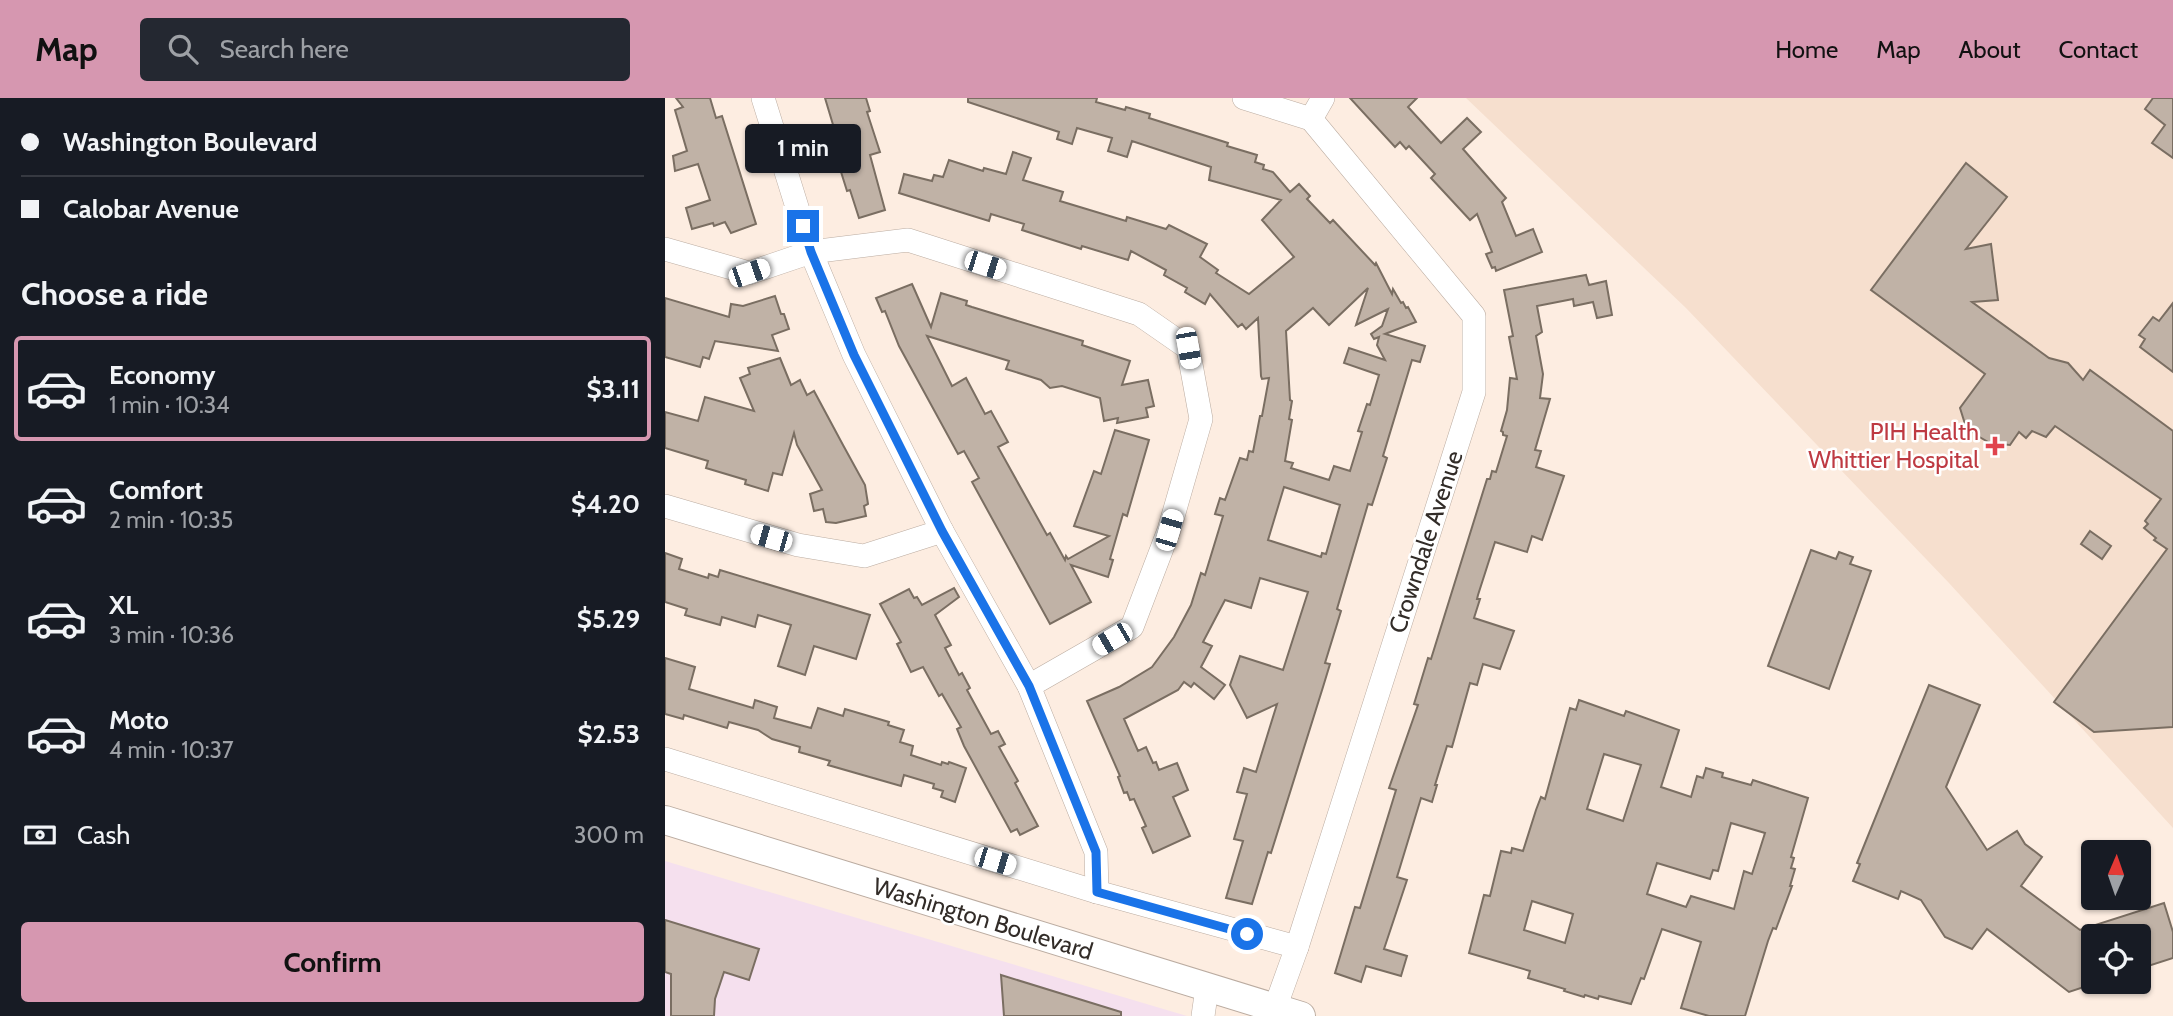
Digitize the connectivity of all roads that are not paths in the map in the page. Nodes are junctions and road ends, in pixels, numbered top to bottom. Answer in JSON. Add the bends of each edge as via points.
{"nodes":[{"id":1,"x":763,"y":98,"type":"edge"},
{"id":2,"x":1244,"y":98,"type":"edge"},
{"id":3,"x":1323,"y":98,"type":"edge"},
{"id":4,"x":1311,"y":119,"type":"junction"},
{"id":5,"x":665,"y":249,"type":"edge"},
{"id":6,"x":811,"y":252,"type":"junction"},
{"id":7,"x":665,"y":506,"type":"edge"},
{"id":8,"x":942,"y":531,"type":"junction"},
{"id":9,"x":1029,"y":686,"type":"junction"},
{"id":10,"x":665,"y":759,"type":"edge"},
{"id":11,"x":665,"y":820,"type":"edge"},
{"id":12,"x":1097,"y":892,"type":"junction"},
{"id":13,"x":1297,"y":947,"type":"junction"},
{"id":14,"x":1207,"y":988,"type":"junction"},
{"id":15,"x":1288,"y":1012,"type":"edge"},
{"id":16,"x":1203,"y":1016,"type":"edge"}],
"edges":[{"from":1,"to":6,"type":"street"},
{"from":2,"to":4,"type":"street"},
{"from":3,"to":4,"type":"street"},
{"from":4,"to":13,"type":"street","name":"Crowndale Avenue","via":[[1474,316],[1473,392]]},
{"from":5,"to":6,"type":"street","via":[[749,273]]},
{"from":6,"to":8,"type":"street","via":[[854,355]]},
{"from":6,"to":9,"type":"street","via":[[908,240],[1139,314],[1188,348],[1201,419],[1169,530],[1132,627]]},
{"from":7,"to":8,"type":"street","via":[[798,545],[864,556]]},
{"from":8,"to":9,"type":"street"},
{"from":9,"to":12,"type":"street","via":[[1096,852]]},
{"from":10,"to":12,"type":"street"},
{"from":11,"to":14,"type":"main road","name":"Washington Boulevard"},
{"from":12,"to":13,"type":"street"},
{"from":13,"to":15,"type":"street","name":"Crowndale Avenue"},
{"from":14,"to":15,"type":"main road","name":"Washington Boulevard"},
{"from":14,"to":16,"type":"street"}]}
